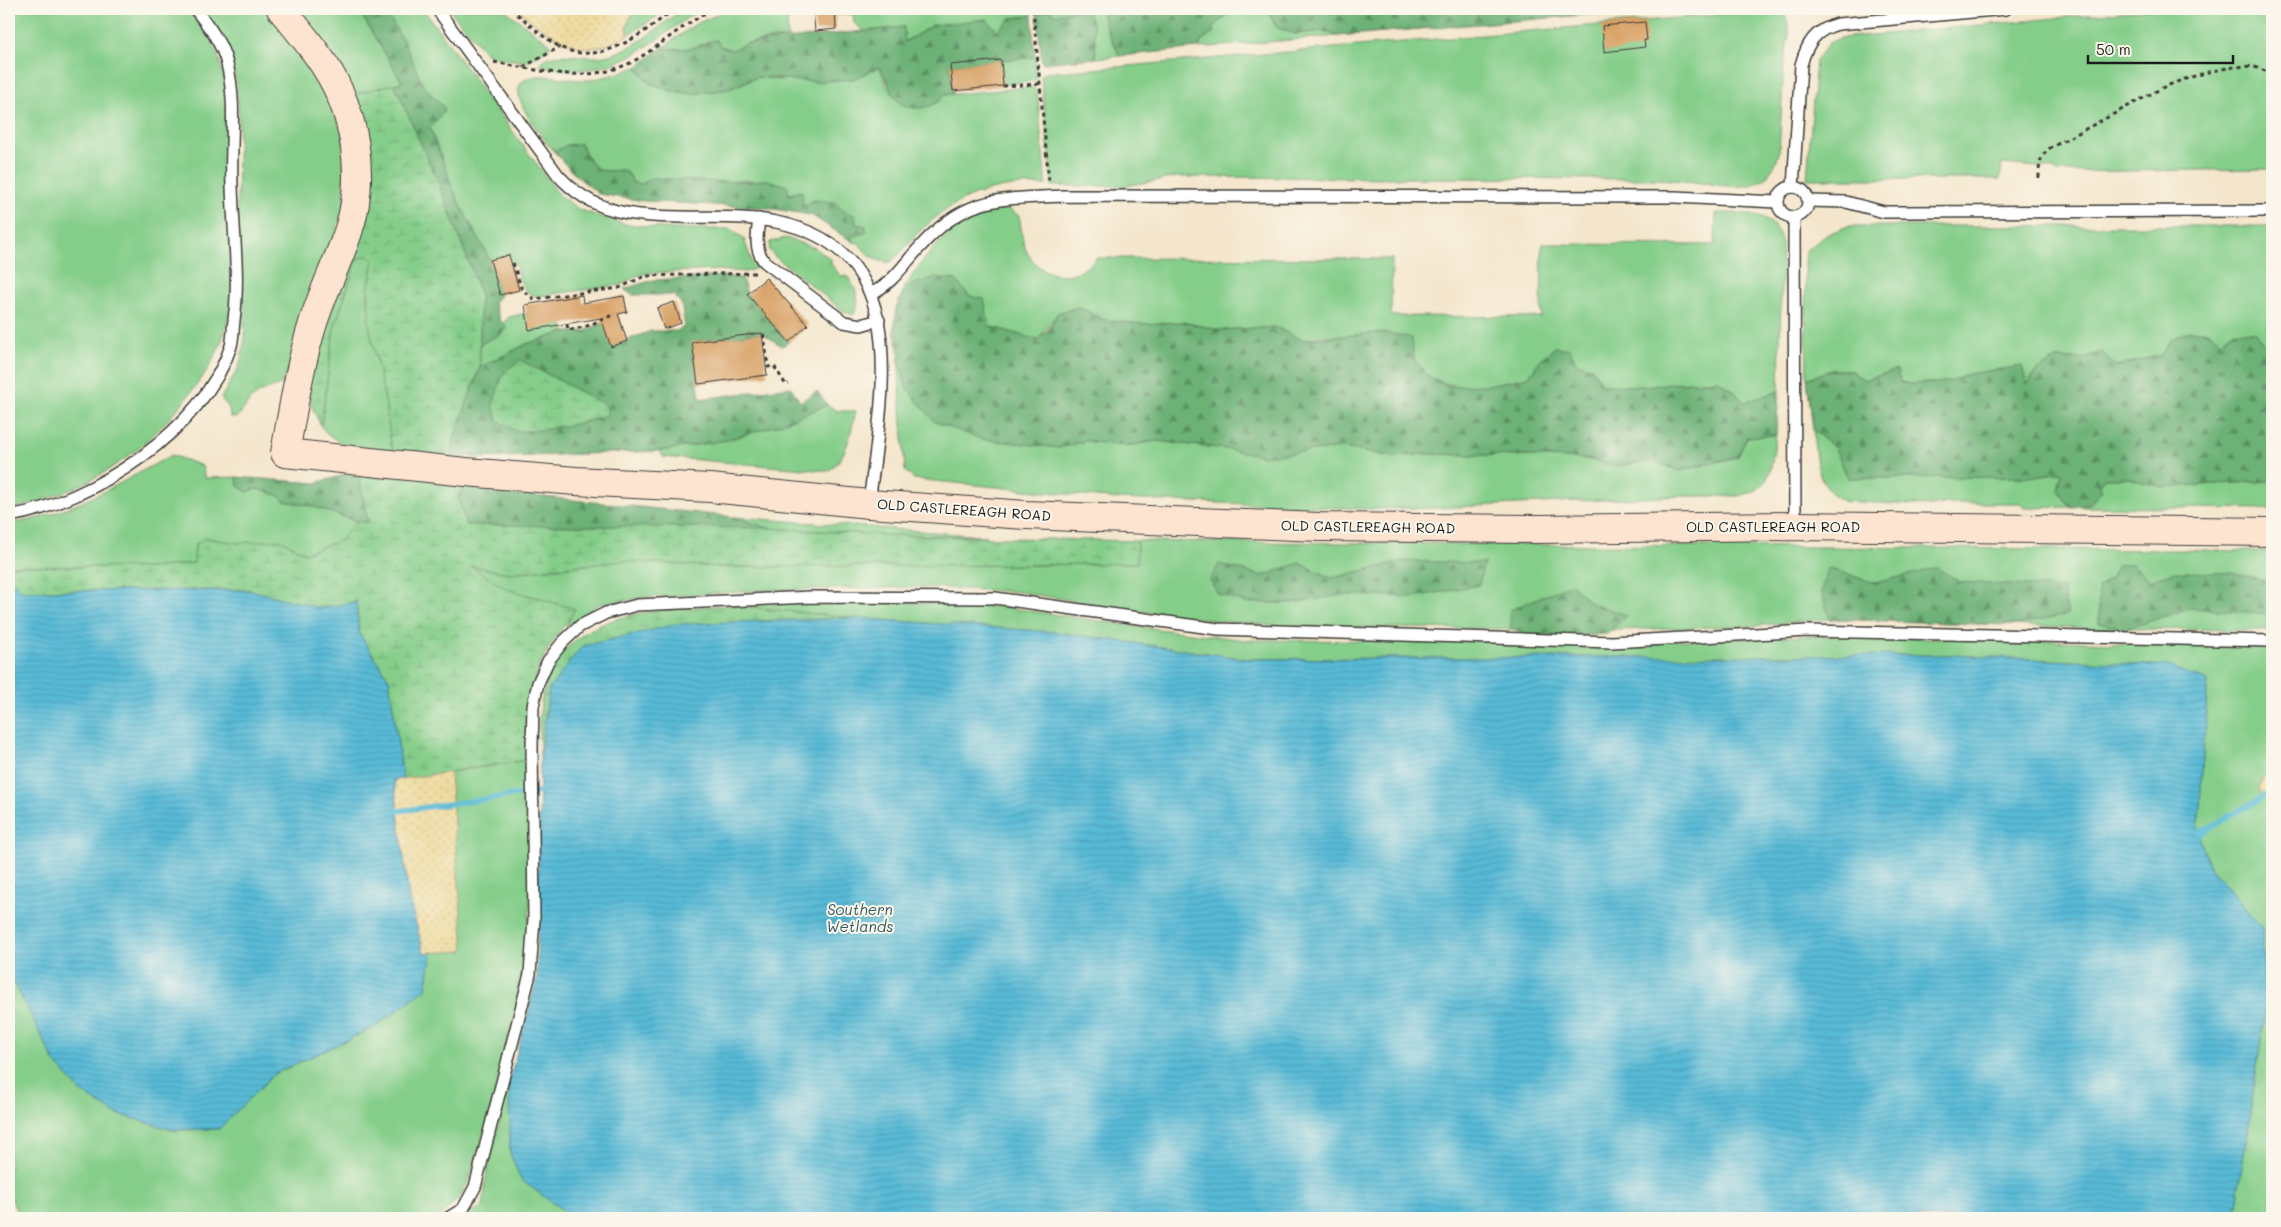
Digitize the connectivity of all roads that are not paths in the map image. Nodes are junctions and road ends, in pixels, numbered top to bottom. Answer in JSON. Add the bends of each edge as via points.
{"nodes":[{"id":1,"x":195,"y":9,"type":"edge"},
{"id":2,"x":281,"y":9,"type":"edge"},
{"id":3,"x":437,"y":9,"type":"edge"},
{"id":4,"x":2006,"y":9,"type":"edge"},
{"id":5,"x":1793,"y":187,"type":"junction"},
{"id":6,"x":1808,"y":201,"type":"junction"},
{"id":7,"x":1777,"y":202,"type":"junction"},
{"id":8,"x":2272,"y":211,"type":"edge"},
{"id":9,"x":1794,"y":217,"type":"junction"},
{"id":10,"x":759,"y":219,"type":"junction"},
{"id":11,"x":871,"y":294,"type":"junction"},
{"id":12,"x":879,"y":320,"type":"junction"},
{"id":13,"x":870,"y":504,"type":"junction"},
{"id":14,"x":9,"y":516,"type":"edge"},
{"id":15,"x":1796,"y":526,"type":"junction"},
{"id":16,"x":2272,"y":532,"type":"edge"},
{"id":17,"x":2272,"y":641,"type":"edge"},
{"id":18,"x":448,"y":1218,"type":"edge"}],
"edges":[{"from":1,"to":14,"type":"lane","via":[[216,38],[227,63],[231,89],[238,292],[231,345],[216,380],[186,419],[154,448],[122,470],[67,499],[42,509]]},
{"from":2,"to":13,"type":"street","name":"OLD CASTLEREAGH ROAD","via":[[325,66],[340,95],[352,130],[357,176],[350,227],[307,344],[285,453],[466,472],[710,488]]},
{"from":3,"to":10,"type":"lane","via":[[558,175],[584,199],[616,210],[645,215]]},
{"from":4,"to":5,"type":"lane","via":[[1846,23],[1818,32],[1807,46],[1801,65]]},
{"from":5,"to":6,"type":"lane","via":[[1805,193]]},
{"from":5,"to":7,"type":"lane","via":[[1782,191]]},
{"from":6,"to":8,"type":"lane","via":[[1846,202],[1899,212]]},
{"from":6,"to":9,"type":"lane","via":[[1806,210]]},
{"from":7,"to":9,"type":"lane","via":[[1784,215]]},
{"from":7,"to":11,"type":"lane","via":[[1675,197],[1051,197],[986,202],[944,222],[891,282]]},
{"from":9,"to":15,"type":"lane"},
{"from":10,"to":11,"type":"lane","via":[[795,227],[828,244],[853,265]]},
{"from":10,"to":12,"type":"lane","via":[[757,248],[765,262],[844,322],[861,325]]},
{"from":11,"to":12,"type":"lane"},
{"from":12,"to":13,"type":"lane","via":[[883,383]]},
{"from":13,"to":15,"type":"street","name":"OLD CASTLEREAGH ROAD","via":[[1026,515],[1320,527]]},
{"from":15,"to":16,"type":"street","name":"OLD CASTLEREAGH ROAD"},
{"from":17,"to":18,"type":"lane","via":[[1808,632],[1612,642],[1227,629],[995,598],[811,597],[637,605],[606,613],[580,626],[562,643],[548,661],[538,683],[533,706],[534,919],[530,974],[475,1187],[463,1209]]}]}
